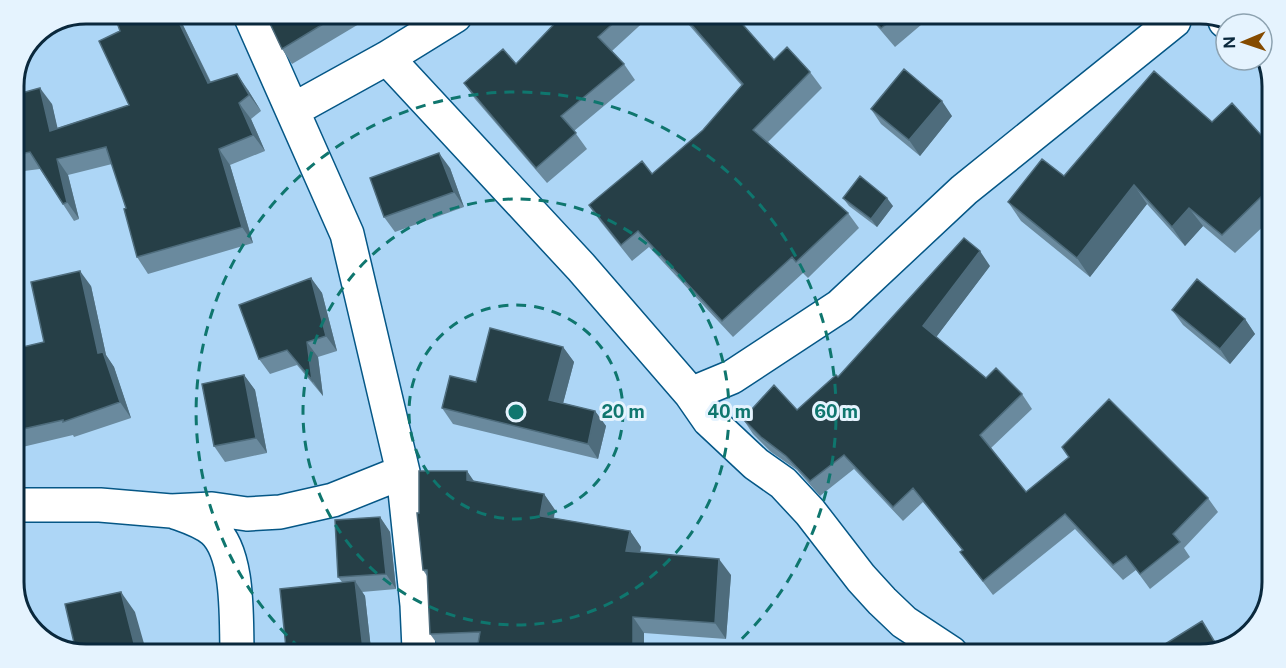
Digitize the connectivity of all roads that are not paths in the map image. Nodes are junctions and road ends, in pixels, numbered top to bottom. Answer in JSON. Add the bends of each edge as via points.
{"nodes":[{"id":1,"x":254,"y":24,"type":"edge"},
{"id":2,"x":441,"y":24,"type":"edge"},
{"id":3,"x":1170,"y":24,"type":"edge"},
{"id":4,"x":387,"y":58,"type":"junction"},
{"id":5,"x":293,"y":110,"type":"junction"},
{"id":6,"x":691,"y":394,"type":"junction"},
{"id":7,"x":403,"y":472,"type":"junction"},
{"id":8,"x":24,"y":505,"type":"edge"},
{"id":9,"x":171,"y":511,"type":"junction"},
{"id":10,"x":237,"y":644,"type":"edge"},
{"id":11,"x":419,"y":644,"type":"edge"},
{"id":12,"x":937,"y":644,"type":"edge"}],
"edges":[{"from":1,"to":5,"type":"street"},
{"from":2,"to":4,"type":"street"},
{"from":3,"to":6,"type":"street","via":[[964,189],[840,306],[732,377]]},
{"from":4,"to":5,"type":"street"},
{"from":4,"to":6,"type":"street","via":[[581,267]]},
{"from":5,"to":7,"type":"street","via":[[347,234]]},
{"from":6,"to":12,"type":"street","via":[[728,439],[783,483],[810,512],[882,601],[904,622]]},
{"from":7,"to":9,"type":"street","via":[[333,500],[280,512]]},
{"from":7,"to":11,"type":"street"},
{"from":8,"to":9,"type":"street","via":[[100,505]]},
{"from":9,"to":10,"type":"street","via":[[196,519],[214,531],[225,545],[235,592]]}]}
